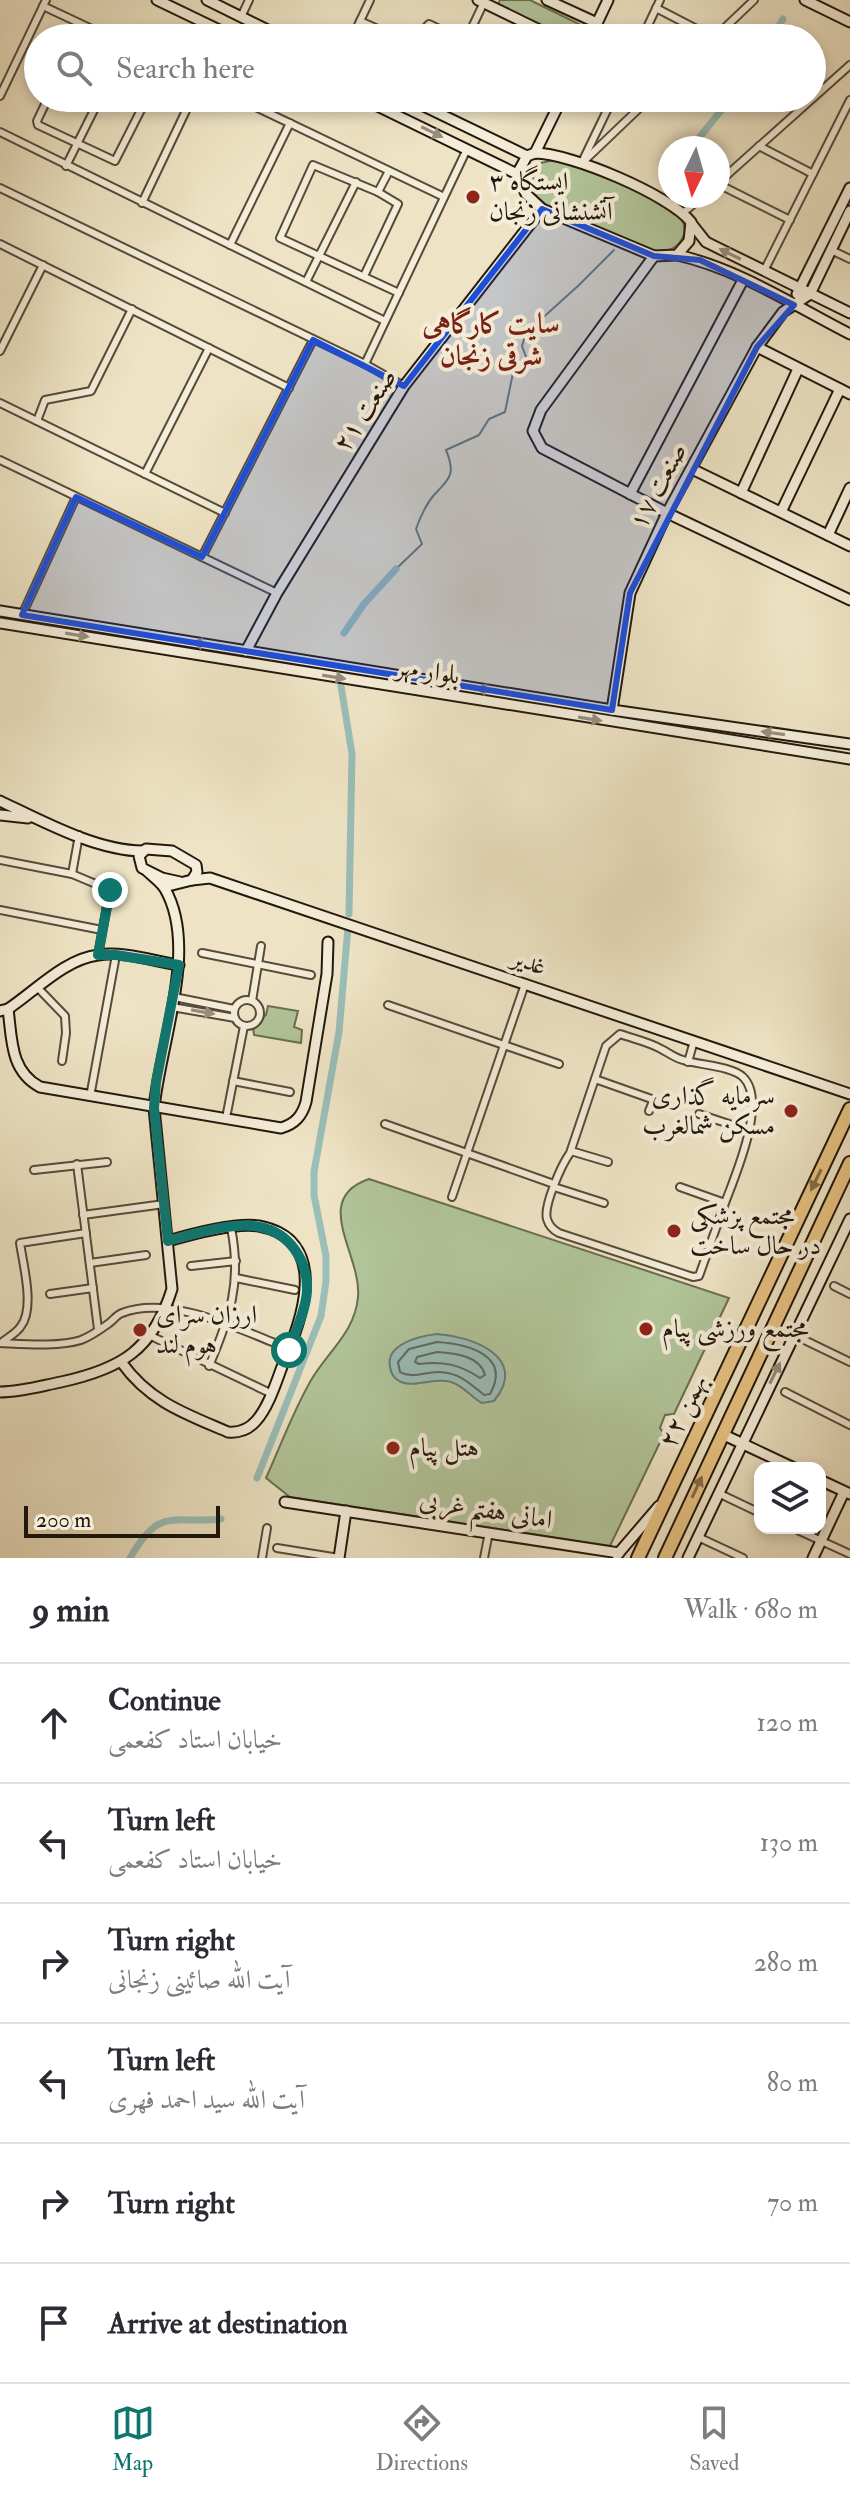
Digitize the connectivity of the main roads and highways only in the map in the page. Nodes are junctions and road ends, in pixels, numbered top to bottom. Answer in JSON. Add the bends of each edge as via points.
{"nodes":[{"id":1,"x":157,"y":0,"type":"edge"},
{"id":2,"x":207,"y":0,"type":"edge"},
{"id":3,"x":547,"y":0,"type":"edge"},
{"id":4,"x":608,"y":0,"type":"edge"},
{"id":5,"x":805,"y":0,"type":"edge"},
{"id":6,"x":482,"y":1,"type":"edge"},
{"id":7,"x":850,"y":22,"type":"edge"},
{"id":8,"x":597,"y":23,"type":"joint"},
{"id":9,"x":207,"y":24,"type":"edge"},
{"id":10,"x":255,"y":24,"type":"edge"},
{"id":11,"x":528,"y":24,"type":"edge"},
{"id":12,"x":390,"y":112,"type":"edge"},
{"id":13,"x":436,"y":112,"type":"edge"},
{"id":14,"x":554,"y":112,"type":"edge"},
{"id":15,"x":531,"y":155,"type":"junction"},
{"id":16,"x":517,"y":174,"type":"junction"},
{"id":17,"x":850,"y":188,"type":"edge"},
{"id":18,"x":542,"y":209,"type":"junction"},
{"id":19,"x":850,"y":211,"type":"edge"},
{"id":20,"x":691,"y":222,"type":"junction"},
{"id":21,"x":677,"y":255,"type":"junction"},
{"id":22,"x":654,"y":256,"type":"junction"},
{"id":23,"x":743,"y":280,"type":"junction"},
{"id":24,"x":799,"y":289,"type":"junction"},
{"id":25,"x":810,"y":294,"type":"junction"},
{"id":26,"x":794,"y":305,"type":"junction"},
{"id":27,"x":850,"y":313,"type":"edge"},
{"id":28,"x":850,"y":334,"type":"edge"},
{"id":29,"x":757,"y":347,"type":"junction"},
{"id":30,"x":798,"y":369,"type":"junction"},
{"id":31,"x":840,"y":389,"type":"junction"},
{"id":32,"x":850,"y":394,"type":"edge"},
{"id":33,"x":692,"y":469,"type":"junction"},
{"id":34,"x":850,"y":488,"type":"edge"},
{"id":35,"x":741,"y":493,"type":"junction"},
{"id":36,"x":630,"y":494,"type":"junction"},
{"id":37,"x":781,"y":512,"type":"junction"},
{"id":38,"x":667,"y":513,"type":"junction"},
{"id":39,"x":828,"y":535,"type":"junction"},
{"id":40,"x":850,"y":546,"type":"edge"},
{"id":41,"x":850,"y":600,"type":"edge"},
{"id":42,"x":0,"y":611,"type":"edge"},
{"id":43,"x":0,"y":623,"type":"edge"},
{"id":44,"x":13,"y":625,"type":"junction"},
{"id":45,"x":0,"y":631,"type":"edge"},
{"id":46,"x":246,"y":651,"type":"junction"},
{"id":47,"x":364,"y":670,"type":"junction"},
{"id":48,"x":361,"y":682,"type":"junction"},
{"id":49,"x":612,"y":710,"type":"junction"},
{"id":50,"x":850,"y":744,"type":"edge"},
{"id":51,"x":850,"y":759,"type":"edge"},
{"id":52,"x":0,"y":801,"type":"edge"},
{"id":53,"x":0,"y":815,"type":"edge"},
{"id":54,"x":36,"y":819,"type":"junction"},
{"id":55,"x":124,"y":851,"type":"junction"},
{"id":56,"x":143,"y":851,"type":"junction"},
{"id":57,"x":139,"y":862,"type":"junction"},
{"id":58,"x":197,"y":869,"type":"junction"},
{"id":59,"x":147,"y":871,"type":"junction"},
{"id":60,"x":210,"y":878,"type":"junction"},
{"id":61,"x":192,"y":880,"type":"junction"},
{"id":62,"x":180,"y":882,"type":"junction"},
{"id":63,"x":164,"y":887,"type":"junction"},
{"id":64,"x":328,"y":942,"type":"dead end"},
{"id":65,"x":179,"y":965,"type":"junction"},
{"id":66,"x":4,"y":1010,"type":"edge"},
{"id":67,"x":850,"y":1094,"type":"edge"},
{"id":68,"x":154,"y":1108,"type":"junction"},
{"id":69,"x":850,"y":1109,"type":"edge"},
{"id":70,"x":850,"y":1163,"type":"edge"},
{"id":71,"x":850,"y":1219,"type":"edge"},
{"id":72,"x":168,"y":1241,"type":"junction"},
{"id":73,"x":773,"y":1274,"type":"junction"},
{"id":74,"x":796,"y":1279,"type":"junction"},
{"id":75,"x":122,"y":1363,"type":"junction"},
{"id":76,"x":0,"y":1392,"type":"edge"},
{"id":77,"x":722,"y":1434,"type":"junction"},
{"id":78,"x":742,"y":1443,"type":"junction"},
{"id":79,"x":782,"y":1462,"type":"edge"},
{"id":80,"x":826,"y":1483,"type":"edge"},
{"id":81,"x":847,"y":1493,"type":"edge"},
{"id":82,"x":666,"y":1497,"type":"junction"},
{"id":83,"x":285,"y":1502,"type":"dead end"},
{"id":84,"x":346,"y":1511,"type":"junction"},
{"id":85,"x":617,"y":1555,"type":"edge"},
{"id":86,"x":339,"y":1558,"type":"edge"},
{"id":87,"x":638,"y":1558,"type":"edge"},
{"id":88,"x":665,"y":1558,"type":"edge"},
{"id":89,"x":688,"y":1558,"type":"edge"},
{"id":90,"x":813,"y":1558,"type":"edge"}],
"edges":[{"from":1,"to":9,"type":"main road"},
{"from":2,"to":10,"type":"main road"},
{"from":3,"to":8,"type":"main road"},
{"from":4,"to":8,"type":"main road"},
{"from":5,"to":7,"type":"main road"},
{"from":6,"to":11,"type":"main road"},
{"from":12,"to":16,"type":"main road","one_way":true},
{"from":13,"to":15,"type":"main road"},
{"from":14,"to":15,"type":"main road"},
{"from":15,"to":16,"type":"main road"},
{"from":15,"to":20,"type":"main road","via":[[555,154],[582,163],[655,196]]},
{"from":16,"to":18,"type":"main road","via":[[526,194]]},
{"from":17,"to":24,"type":"main road"},
{"from":18,"to":22,"type":"main road"},
{"from":18,"to":46,"type":"main road","name":"صنعت ۲۱","via":[[404,386]]},
{"from":19,"to":25,"type":"main road"},
{"from":20,"to":21,"type":"main road","via":[[689,241]]},
{"from":24,"to":20,"type":"main road","one_way":true,"via":[[706,242]]},
{"from":21,"to":22,"type":"main road"},
{"from":21,"to":23,"type":"main road"},
{"from":22,"to":36,"type":"main road","via":[[541,410],[533,431],[542,448]]},
{"from":23,"to":26,"type":"main road"},
{"from":23,"to":36,"type":"main road"},
{"from":24,"to":25,"type":"main road"},
{"from":24,"to":26,"type":"main road"},
{"from":25,"to":26,"type":"main road","name":"صنعت ۱۷"},
{"from":25,"to":27,"type":"main road"},
{"from":26,"to":28,"type":"main road"},
{"from":26,"to":29,"type":"main road","name":"صنعت ۱۷"},
{"from":29,"to":30,"type":"main road"},
{"from":29,"to":33,"type":"main road","name":"صنعت ۱۷"},
{"from":30,"to":31,"type":"main road"},
{"from":30,"to":35,"type":"main road"},
{"from":31,"to":32,"type":"main road"},
{"from":31,"to":37,"type":"main road"},
{"from":33,"to":35,"type":"main road"},
{"from":33,"to":38,"type":"main road","name":"صنعت ۱۷"},
{"from":34,"to":39,"type":"main road"},
{"from":35,"to":37,"type":"main road"},
{"from":36,"to":38,"type":"main road"},
{"from":37,"to":39,"type":"main road"},
{"from":38,"to":41,"type":"main road"},
{"from":38,"to":49,"type":"main road","name":"صنعت ۱۷","via":[[630,593]]},
{"from":39,"to":40,"type":"main road"},
{"from":46,"to":42,"type":"main road","name":"بلوار مهر","one_way":true},
{"from":43,"to":44,"type":"main road","name":"بلوار مهر"},
{"from":44,"to":45,"type":"main road"},
{"from":44,"to":48,"type":"main road","name":"بلوار مهر","one_way":true},
{"from":46,"to":47,"type":"main road","name":"بلوار مهر"},
{"from":47,"to":48,"type":"main road"},
{"from":49,"to":47,"type":"main road","name":"بلوار مهر","one_way":true},
{"from":48,"to":51,"type":"main road","name":"بلوار مهر","one_way":true},
{"from":50,"to":49,"type":"main road","name":"بلوار مهر","one_way":true},
{"from":52,"to":54,"type":"main road"},
{"from":53,"to":54,"type":"main road"},
{"from":54,"to":55,"type":"main road"},
{"from":55,"to":56,"type":"main road"},
{"from":55,"to":57,"type":"main road"},
{"from":56,"to":57,"type":"main road"},
{"from":56,"to":58,"type":"main road","via":[[172,851]]},
{"from":57,"to":59,"type":"main road"},
{"from":58,"to":60,"type":"main road"},
{"from":58,"to":61,"type":"main road"},
{"from":59,"to":62,"type":"main road"},
{"from":59,"to":63,"type":"main road"},
{"from":60,"to":61,"type":"main road","name":"غدیر"},
{"from":60,"to":67,"type":"main road","name":"غدیر"},
{"from":61,"to":62,"type":"main road","name":"غدیر"},
{"from":62,"to":63,"type":"main road","name":"غدیر"},
{"from":63,"to":65,"type":"main road","via":[[178,936]]},
{"from":64,"to":68,"type":"main road","via":[[306,1102],[294,1122],[270,1127]]},
{"from":65,"to":66,"type":"main road","via":[[116,955],[81,959]]},
{"from":65,"to":68,"type":"main road"},
{"from":66,"to":68,"type":"main road","via":[[23,1075],[40,1087]]},
{"from":68,"to":72,"type":"main road"},
{"from":69,"to":73,"type":"highway","name":"۲۲ بهمن","one_way":true},
{"from":70,"to":74,"type":"highway","name":"۲۲ بهمن"},
{"from":78,"to":71,"type":"main road","one_way":true},
{"from":72,"to":75,"type":"main road","via":[[172,1289],[166,1308],[151,1336]]},
{"from":72,"to":75,"type":"main road","via":[[231,1228],[259,1226],[278,1233],[304,1268],[307,1293],[296,1330],[270,1393],[252,1425],[240,1431],[228,1432],[157,1399]]},
{"from":73,"to":74,"type":"highway","via":[[779,1287]]},
{"from":73,"to":82,"type":"highway","name":"۲۲ بهمن"},
{"from":74,"to":77,"type":"highway","name":"۲۲ بهمن"},
{"from":75,"to":76,"type":"main road","via":[[81,1378]]},
{"from":77,"to":78,"type":"main road"},
{"from":88,"to":77,"type":"highway","name":"۲۲ بهمن","one_way":true},
{"from":78,"to":79,"type":"main road"},
{"from":78,"to":89,"type":"main road"},
{"from":80,"to":81,"type":"main road"},
{"from":81,"to":90,"type":"main road"},
{"from":82,"to":85,"type":"main road"},
{"from":82,"to":87,"type":"highway","name":"۲۲ بهمن"},
{"from":83,"to":84,"type":"main road","name":"امانی هفتم غربی"},
{"from":84,"to":85,"type":"main road","name":"امانی هفتم غربی"},
{"from":84,"to":86,"type":"main road"}]}
